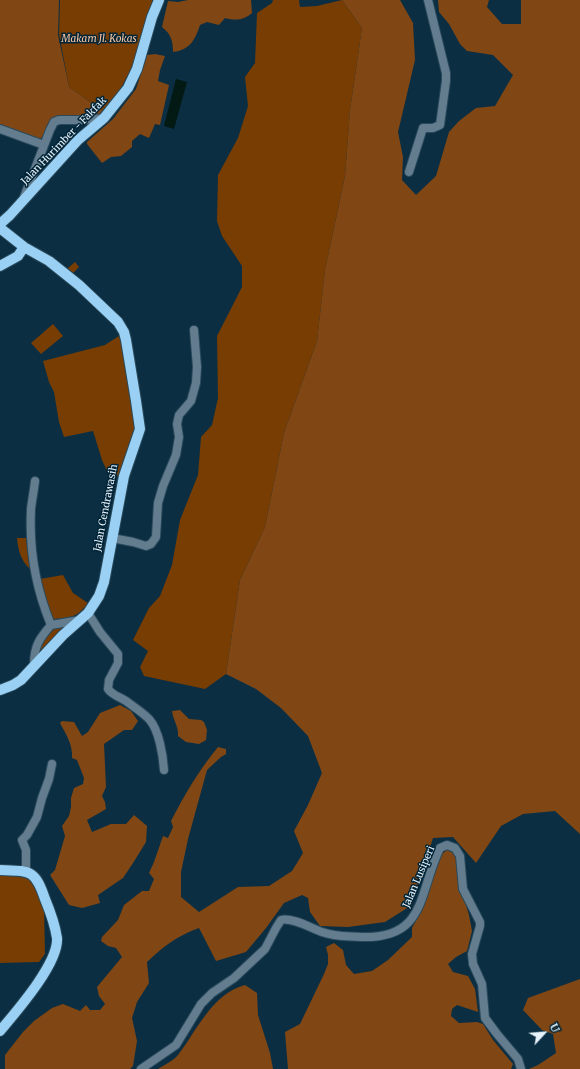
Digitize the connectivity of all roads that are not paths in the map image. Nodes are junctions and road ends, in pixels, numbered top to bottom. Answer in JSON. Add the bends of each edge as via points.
{"nodes":[{"id":1,"x":159,"y":0,"type":"edge"},
{"id":2,"x":428,"y":0,"type":"edge"},
{"id":3,"x":104,"y":118,"type":"junction"},
{"id":4,"x":0,"y":129,"type":"edge"},
{"id":5,"x":44,"y":145,"type":"junction"},
{"id":6,"x":409,"y":172,"type":"dead end"},
{"id":7,"x":23,"y":202,"type":"junction"},
{"id":8,"x":0,"y":224,"type":"edge"},
{"id":9,"x":0,"y":228,"type":"edge"},
{"id":10,"x":24,"y":247,"type":"junction"},
{"id":11,"x":0,"y":266,"type":"edge"},
{"id":12,"x":194,"y":330,"type":"dead end"},
{"id":13,"x":35,"y":481,"type":"dead end"},
{"id":14,"x":112,"y":538,"type":"junction"},
{"id":15,"x":84,"y":616,"type":"junction"},
{"id":16,"x":51,"y":625,"type":"junction"},
{"id":17,"x":34,"y":665,"type":"junction"},
{"id":18,"x":0,"y":690,"type":"edge"},
{"id":19,"x":52,"y":764,"type":"dead end"},
{"id":20,"x":164,"y":770,"type":"dead end"},
{"id":21,"x":0,"y":870,"type":"edge"},
{"id":22,"x":26,"y":871,"type":"junction"},
{"id":23,"x":0,"y":1031,"type":"edge"},
{"id":24,"x":141,"y":1069,"type":"edge"},
{"id":25,"x":521,"y":1069,"type":"edge"}],
"edges":[{"from":1,"to":3,"type":"main road","name":"Jalan Hurimber - Fakfak","via":[[131,82]]},
{"from":2,"to":6,"type":"street","via":[[446,81],[440,124],[433,128],[423,128]]},
{"from":3,"to":5,"type":"street","via":[[59,120],[52,125]]},
{"from":3,"to":7,"type":"main road","name":"Jalan Hurimber - Fakfak","via":[[78,140]]},
{"from":4,"to":5,"type":"street"},
{"from":5,"to":7,"type":"street"},
{"from":7,"to":8,"type":"main road","name":"Jalan Hurimber - Fakfak"},
{"from":9,"to":10,"type":"main road","name":"Jalan Cendrawasih"},
{"from":10,"to":11,"type":"main road","via":[[18,256]]},
{"from":10,"to":14,"type":"main road","name":"Jalan Cendrawasih","via":[[79,285],[118,322],[124,332],[140,429],[124,476]]},
{"from":12,"to":14,"type":"street","via":[[196,383],[191,402],[179,415],[176,455],[158,503],[156,537],[146,546]]},
{"from":13,"to":16,"type":"street","via":[[31,508],[33,553],[41,600]]},
{"from":14,"to":15,"type":"main road","name":"Jalan Cendrawasih","via":[[99,596]]},
{"from":15,"to":16,"type":"street"},
{"from":15,"to":17,"type":"main road","name":"Jalan Cendrawasih"},
{"from":15,"to":20,"type":"street","via":[[118,654],[118,663],[109,680],[108,689],[150,720],[162,752]]},
{"from":16,"to":17,"type":"street","via":[[38,642]]},
{"from":17,"to":18,"type":"main road","name":"Jalan Cendrawasih","via":[[21,680]]},
{"from":19,"to":22,"type":"street","via":[[37,817],[22,840],[26,850]]},
{"from":21,"to":22,"type":"main road"},
{"from":22,"to":23,"type":"main road","via":[[35,877],[43,892],[57,939],[52,958],[42,977]]},
{"from":24,"to":25,"type":"street","name":"Jalan Lusiperi","via":[[176,1045],[201,1004],[265,949],[281,920],[297,922],[326,934],[342,937],[375,937],[402,929],[410,922],[418,908],[440,848],[447,845],[455,848],[460,856],[464,889],[480,922],[472,954],[473,964],[482,984],[485,1018],[518,1059]]}]}
